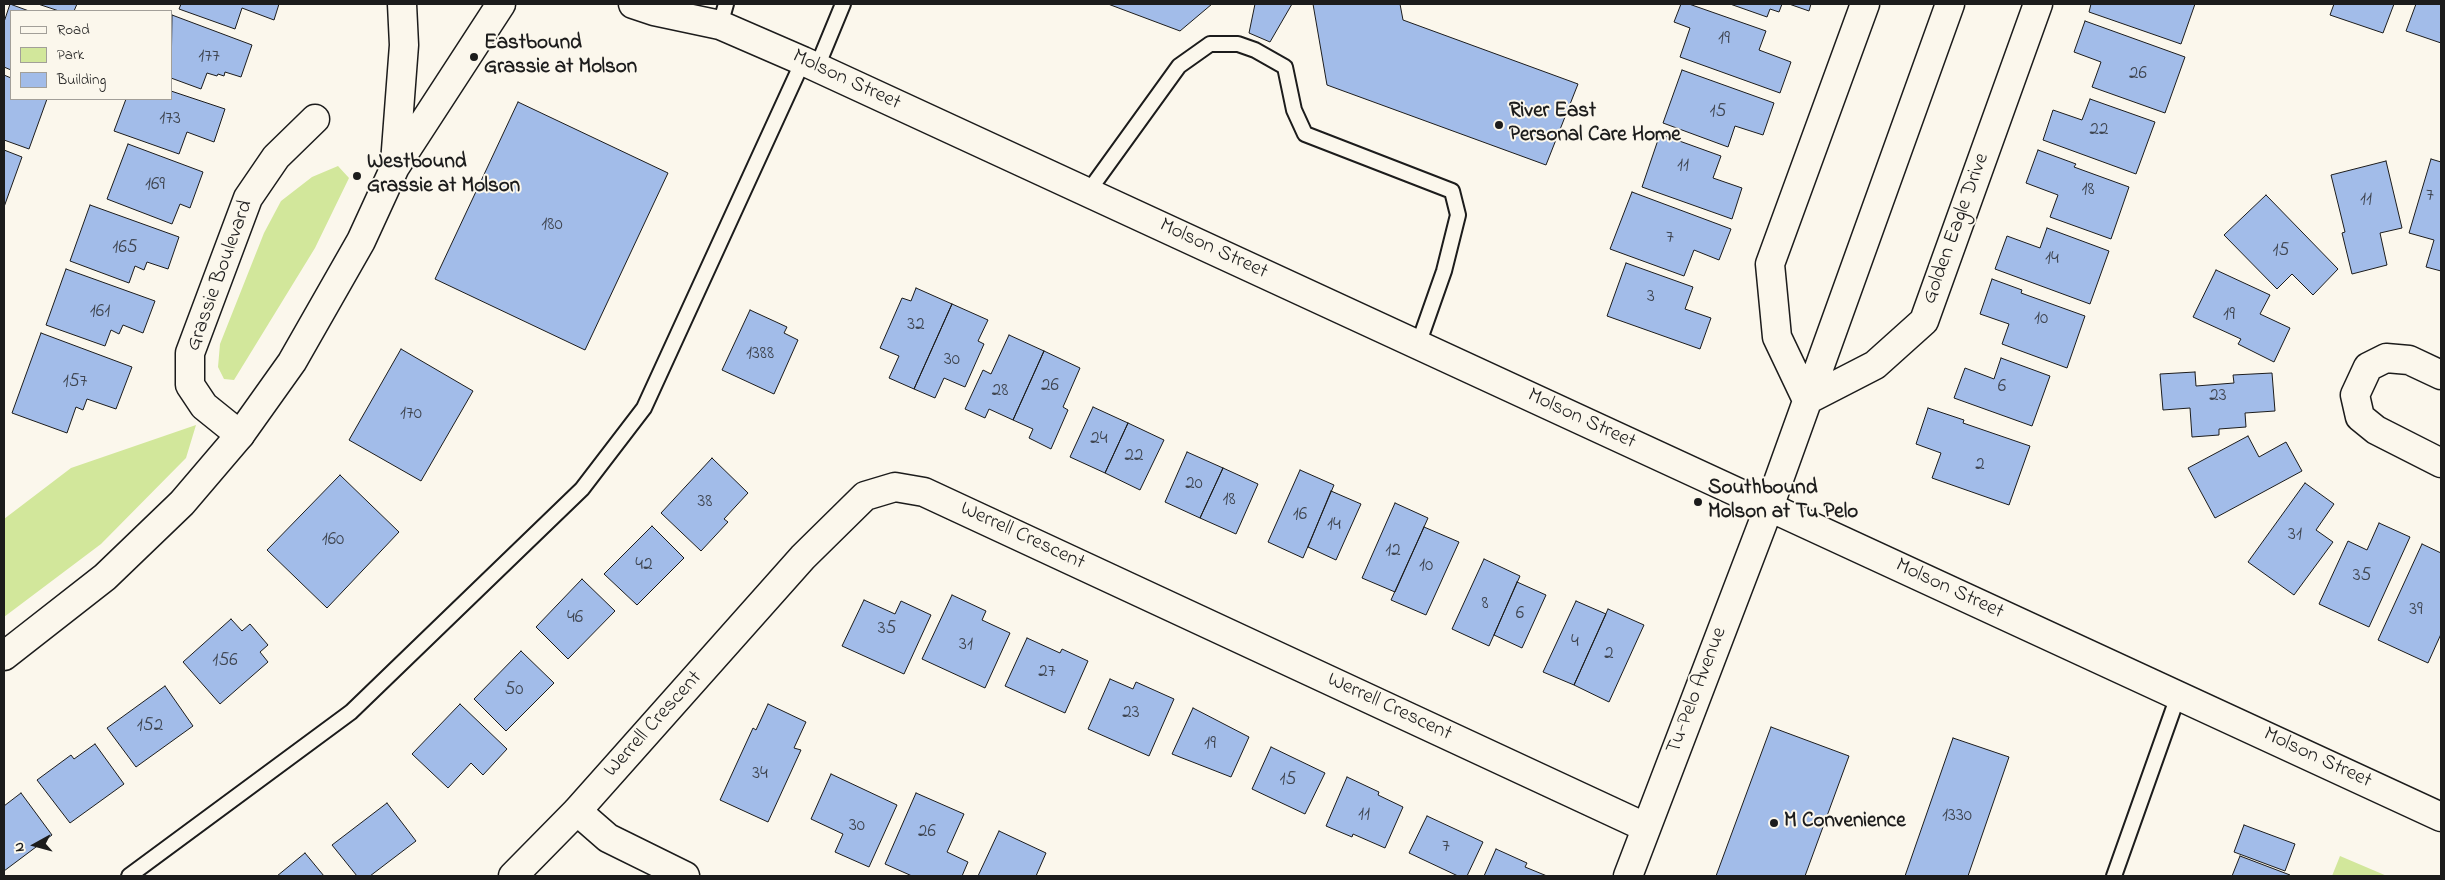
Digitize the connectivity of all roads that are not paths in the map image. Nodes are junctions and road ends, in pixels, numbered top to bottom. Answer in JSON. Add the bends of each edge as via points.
{"nodes":[{"id":1,"x":402,"y":4,"type":"edge"},
{"id":2,"x":501,"y":4,"type":"edge"},
{"id":3,"x":633,"y":4,"type":"edge"},
{"id":4,"x":694,"y":4,"type":"edge"},
{"id":5,"x":842,"y":4,"type":"edge"},
{"id":6,"x":1865,"y":4,"type":"edge"},
{"id":7,"x":1950,"y":4,"type":"edge"},
{"id":8,"x":2038,"y":4,"type":"edge"},
{"id":9,"x":723,"y":14,"type":"edge"},
{"id":10,"x":810,"y":64,"type":"junction"},
{"id":11,"x":315,"y":119,"type":"dead end"},
{"id":12,"x":395,"y":167,"type":"junction"},
{"id":13,"x":1088,"y":192,"type":"junction"},
{"id":14,"x":1418,"y":345,"type":"junction"},
{"id":15,"x":2441,"y":375,"type":"edge"},
{"id":16,"x":1807,"y":400,"type":"junction"},
{"id":17,"x":240,"y":435,"type":"junction"},
{"id":18,"x":2441,"y":463,"type":"edge"},
{"id":19,"x":1769,"y":507,"type":"junction"},
{"id":20,"x":4,"y":656,"type":"edge"},
{"id":21,"x":2178,"y":696,"type":"junction"},
{"id":22,"x":577,"y":811,"type":"junction"},
{"id":23,"x":2441,"y":817,"type":"edge"},
{"id":24,"x":1645,"y":827,"type":"junction"},
{"id":25,"x":129,"y":876,"type":"edge"},
{"id":26,"x":513,"y":876,"type":"edge"},
{"id":27,"x":685,"y":876,"type":"edge"},
{"id":28,"x":1628,"y":876,"type":"edge"},
{"id":29,"x":2114,"y":876,"type":"edge"}],
"edges":[{"from":1,"to":12,"type":"street","via":[[404,45]]},
{"from":2,"to":12,"type":"street"},
{"from":3,"to":9,"type":"street","name":"Molson Street","via":[[654,11]]},
{"from":4,"to":9,"type":"street","name":"Molson Street"},
{"from":5,"to":10,"type":"lane"},
{"from":6,"to":16,"type":"street","via":[[1770,264],[1777,337]]},
{"from":7,"to":16,"type":"street"},
{"from":8,"to":16,"type":"street","name":"Golden Eagle Drive","via":[[1924,321],[1875,365]]},
{"from":9,"to":10,"type":"street","name":"Molson Street"},
{"from":10,"to":13,"type":"street","name":"Molson Street"},
{"from":10,"to":25,"type":"lane","via":[[644,408],[582,489],[351,712]]},
{"from":11,"to":17,"type":"street","name":"Grassie Boulevard","via":[[276,157],[248,198],[190,353],[190,385],[204,406]]},
{"from":12,"to":17,"type":"street","via":[[328,303],[292,362]]},
{"from":13,"to":14,"type":"street","name":"Molson Street"},
{"from":13,"to":14,"type":"lane","via":[[1179,66],[1210,44],[1238,44],[1255,50],[1285,67],[1294,110],[1305,134],[1452,191],[1458,215],[1444,271]]},
{"from":14,"to":19,"type":"street","name":"Molson Street"},
{"from":15,"to":18,"type":"street","via":[[2409,360],[2386,358],[2368,367],[2355,395],[2360,417],[2376,430]]},
{"from":16,"to":19,"type":"street"},
{"from":17,"to":20,"type":"street","via":[[182,503],[104,577]]},
{"from":19,"to":21,"type":"street","name":"Molson Street"},
{"from":19,"to":24,"type":"street","name":"Tu-Pelo Avenue"},
{"from":21,"to":23,"type":"street","name":"Molson Street"},
{"from":21,"to":29,"type":"lane"},
{"from":22,"to":24,"type":"street","name":"Werrell Crescent","via":[[803,557],[865,496],[895,487],[924,492]]},
{"from":22,"to":26,"type":"street","name":"Werrell Crescent"},
{"from":22,"to":27,"type":"street","via":[[608,838]]},
{"from":24,"to":28,"type":"street","name":"Tu-Pelo Avenue"}]}
